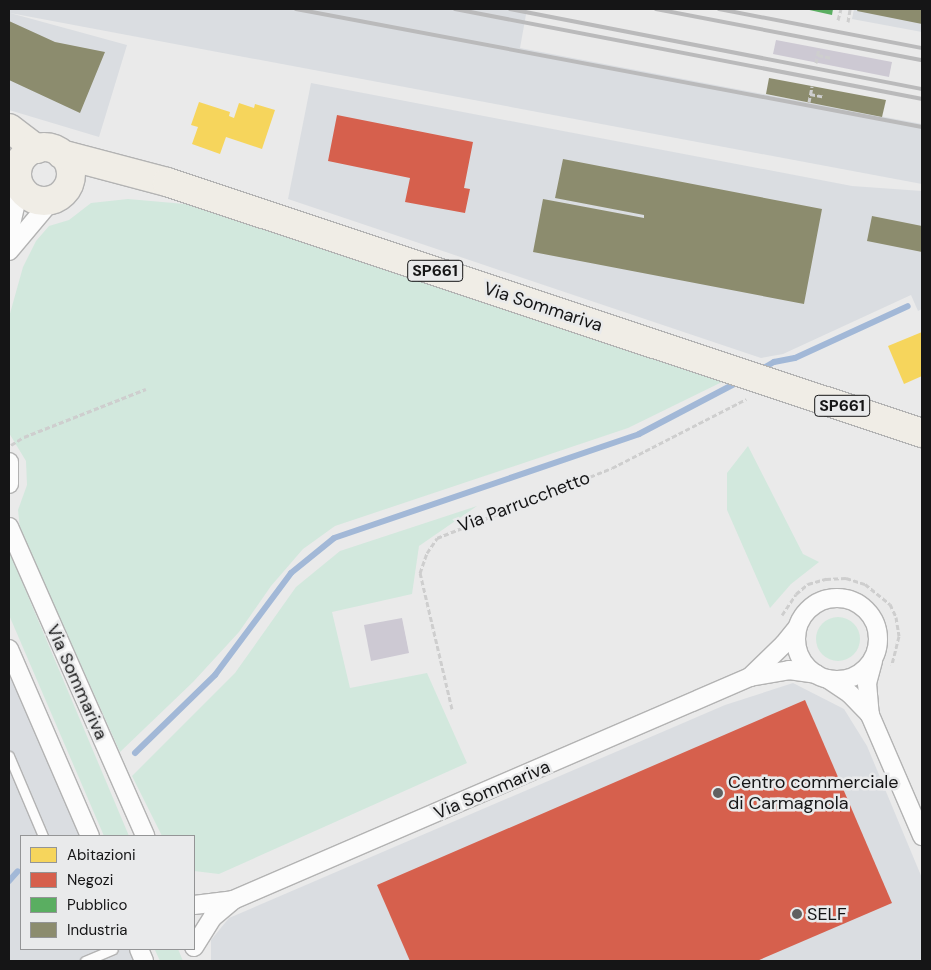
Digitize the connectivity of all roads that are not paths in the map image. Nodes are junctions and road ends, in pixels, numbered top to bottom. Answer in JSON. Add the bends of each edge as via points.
{"nodes":[{"id":1,"x":9,"y":128,"type":"edge"},
{"id":2,"x":29,"y":162,"type":"edge"},
{"id":3,"x":134,"y":174,"type":"junction"},
{"id":4,"x":58,"y":195,"type":"junction"},
{"id":5,"x":9,"y":233,"type":"edge"},
{"id":6,"x":9,"y":251,"type":"edge"},
{"id":7,"x":922,"y":433,"type":"edge"},
{"id":8,"x":9,"y":462,"type":"edge"},
{"id":9,"x":9,"y":484,"type":"edge"},
{"id":10,"x":9,"y":527,"type":"edge"},
{"id":11,"x":797,"y":628,"type":"junction"},
{"id":12,"x":9,"y":649,"type":"edge"},
{"id":13,"x":874,"y":658,"type":"junction"},
{"id":14,"x":750,"y":677,"type":"junction"},
{"id":15,"x":822,"y":677,"type":"junction"},
{"id":16,"x":870,"y":715,"type":"junction"},
{"id":17,"x":9,"y":756,"type":"edge"},
{"id":18,"x":43,"y":835,"type":"edge"},
{"id":19,"x":90,"y":835,"type":"edge"},
{"id":20,"x":145,"y":835,"type":"edge"},
{"id":21,"x":922,"y":836,"type":"edge"},
{"id":22,"x":233,"y":900,"type":"junction"},
{"id":23,"x":195,"y":904,"type":"edge"},
{"id":24,"x":195,"y":946,"type":"edge"},
{"id":25,"x":111,"y":950,"type":"edge"},
{"id":26,"x":85,"y":961,"type":"edge"}],
"edges":[{"from":1,"to":2,"type":"main road","name":"Via Sommariva","number":"SP661"},
{"from":2,"to":3,"type":"main road","name":"Via Sommariva","number":"SP661"},
{"from":2,"to":4,"type":"main road","name":"Via Sommariva","number":"SP661","via":[[34,199]]},
{"from":2,"to":4,"type":"main road","via":[[70,171]]},
{"from":2,"to":5,"type":"street"},
{"from":3,"to":4,"type":"main road","name":"Via Sommariva","number":"SP661"},
{"from":3,"to":7,"type":"main road","name":"Via Sommariva","number":"SP661"},
{"from":4,"to":6,"type":"street"},
{"from":8,"to":9,"type":"street"},
{"from":10,"to":20,"type":"street","name":"Via Sommariva"},
{"from":11,"to":13,"type":"street","via":[[812,606],[838,597],[851,600],[872,617],[878,630]]},
{"from":11,"to":14,"type":"street","name":"Via Sommariva"},
{"from":11,"to":15,"type":"street","via":[[799,654]]},
{"from":12,"to":19,"type":"street"},
{"from":13,"to":15,"type":"street","via":[[854,676]]},
{"from":13,"to":16,"type":"street","name":"Via Sommariva","via":[[868,683]]},
{"from":14,"to":15,"type":"street","name":"Via Sommariva","via":[[790,670]]},
{"from":14,"to":22,"type":"street","name":"Via Sommariva"},
{"from":15,"to":16,"type":"street","name":"Via Sommariva","via":[[850,694]]},
{"from":16,"to":21,"type":"street","name":"Via Sommariva"},
{"from":17,"to":18,"type":"lane"},
{"from":22,"to":23,"type":"street","name":"Via Sommariva"},
{"from":22,"to":24,"type":"street","name":"Via Sommariva","via":[[213,916]]},
{"from":25,"to":26,"type":"lane"}]}
